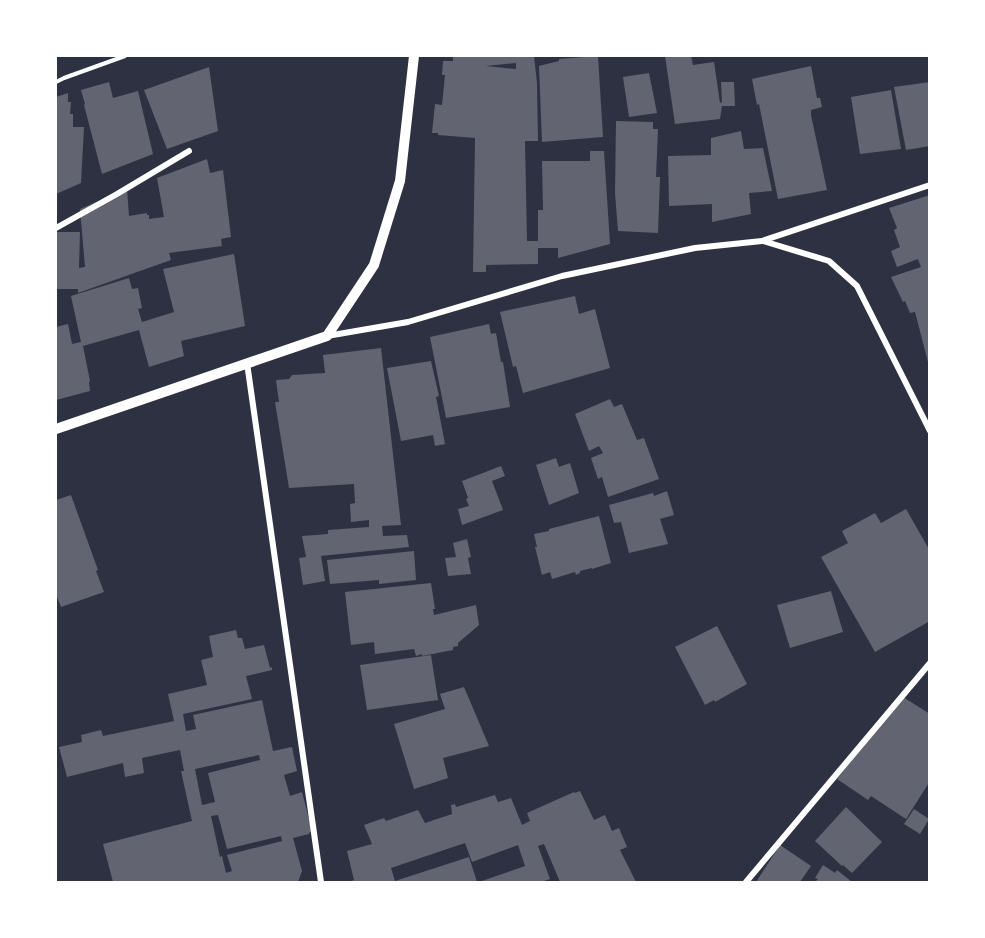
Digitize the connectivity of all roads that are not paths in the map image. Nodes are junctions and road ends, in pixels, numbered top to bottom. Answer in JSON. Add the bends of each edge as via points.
{"nodes":[{"id":1,"x":414,"y":56,"type":"edge"},
{"id":2,"x":189,"y":151,"type":"dead end"},
{"id":3,"x":930,"y":184,"type":"edge"},
{"id":4,"x":56,"y":228,"type":"edge"},
{"id":5,"x":762,"y":241,"type":"junction"},
{"id":6,"x":327,"y":336,"type":"junction"},
{"id":7,"x":247,"y":363,"type":"junction"},
{"id":8,"x":56,"y":429,"type":"edge"},
{"id":9,"x":930,"y":431,"type":"edge"},
{"id":10,"x":930,"y":663,"type":"edge"},
{"id":11,"x":321,"y":882,"type":"edge"},
{"id":12,"x":746,"y":882,"type":"edge"}],
"edges":[{"from":1,"to":6,"type":"street","via":[[400,181],[374,265]]},
{"from":2,"to":4,"type":"street"},
{"from":3,"to":5,"type":"street"},
{"from":5,"to":6,"type":"street","via":[[695,248],[562,276],[408,322]]},
{"from":5,"to":9,"type":"street","via":[[829,261],[857,286]]},
{"from":6,"to":7,"type":"street"},
{"from":7,"to":8,"type":"street"},
{"from":7,"to":11,"type":"street"},
{"from":10,"to":12,"type":"street"}]}
